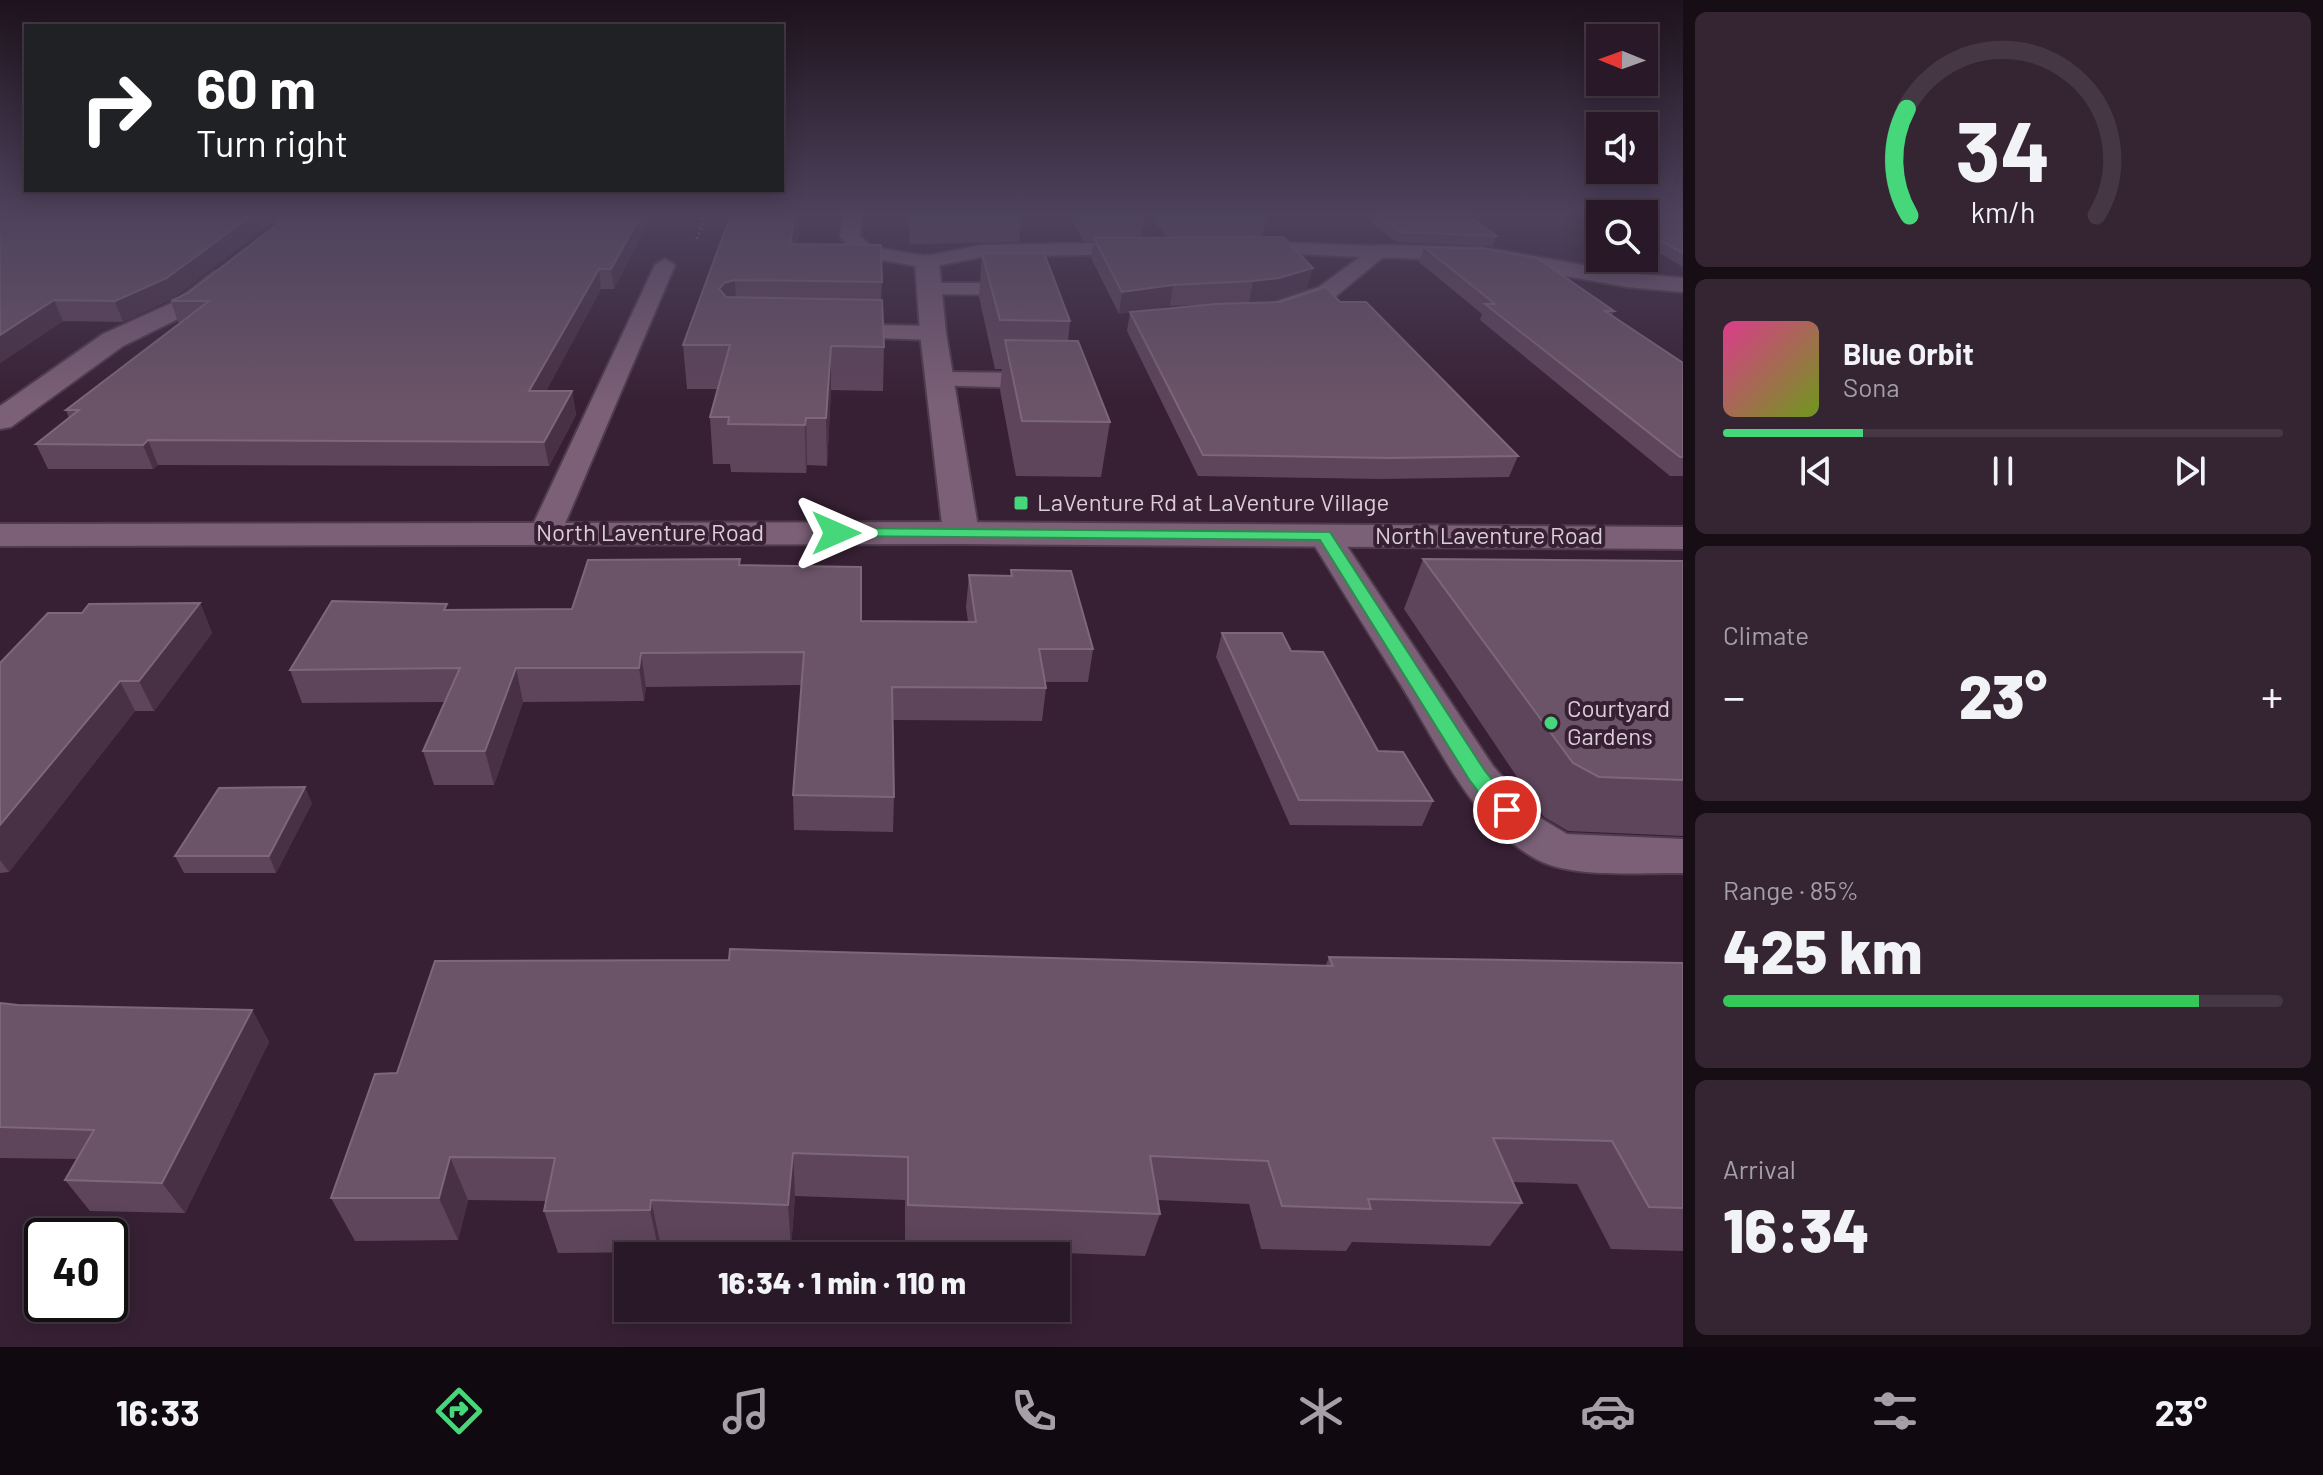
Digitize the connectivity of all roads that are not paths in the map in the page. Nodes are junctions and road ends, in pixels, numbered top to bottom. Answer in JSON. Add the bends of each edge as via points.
{"nodes":[{"id":1,"x":929,"y":276,"type":"edge"},
{"id":2,"x":222,"y":277,"type":"edge"},
{"id":3,"x":660,"y":277,"type":"edge"},
{"id":4,"x":937,"y":277,"type":"edge"},
{"id":5,"x":1347,"y":277,"type":"edge"},
{"id":6,"x":1609,"y":277,"type":"edge"},
{"id":7,"x":1627,"y":280,"type":"junction"},
{"id":8,"x":1683,"y":285,"type":"edge"},
{"id":9,"x":1054,"y":289,"type":"edge"},
{"id":10,"x":1673,"y":309,"type":"dead end"},
{"id":11,"x":1254,"y":312,"type":"edge"},
{"id":12,"x":815,"y":331,"type":"edge"},
{"id":13,"x":933,"y":333,"type":"junction"},
{"id":14,"x":940,"y":380,"type":"junction"},
{"id":15,"x":1070,"y":381,"type":"edge"},
{"id":16,"x":0,"y":420,"type":"edge"},
{"id":17,"x":545,"y":533,"type":"junction"},
{"id":18,"x":961,"y":533,"type":"junction"},
{"id":19,"x":0,"y":535,"type":"edge"},
{"id":20,"x":1324,"y":535,"type":"junction"},
{"id":21,"x":1683,"y":538,"type":"edge"},
{"id":22,"x":1683,"y":856,"type":"edge"}],
"edges":[{"from":1,"to":13,"type":"street"},
{"from":2,"to":16,"type":"street","via":[[185,306],[113,340]]},
{"from":3,"to":17,"type":"lane"},
{"from":4,"to":9,"type":"lane"},
{"from":5,"to":11,"type":"lane","via":[[1327,292]]},
{"from":6,"to":7,"type":"street"},
{"from":7,"to":8,"type":"street"},
{"from":7,"to":10,"type":"street"},
{"from":12,"to":13,"type":"lane"},
{"from":13,"to":14,"type":"street"},
{"from":14,"to":15,"type":"lane"},
{"from":14,"to":18,"type":"street"},
{"from":17,"to":18,"type":"street","name":"North Laventure Road"},
{"from":17,"to":19,"type":"street","name":"North Laventure Road"},
{"from":18,"to":20,"type":"street","name":"North Laventure Road"},
{"from":20,"to":21,"type":"street","name":"North Laventure Road"},
{"from":20,"to":22,"type":"lane","via":[[1478,776],[1521,827],[1556,849]]}]}
